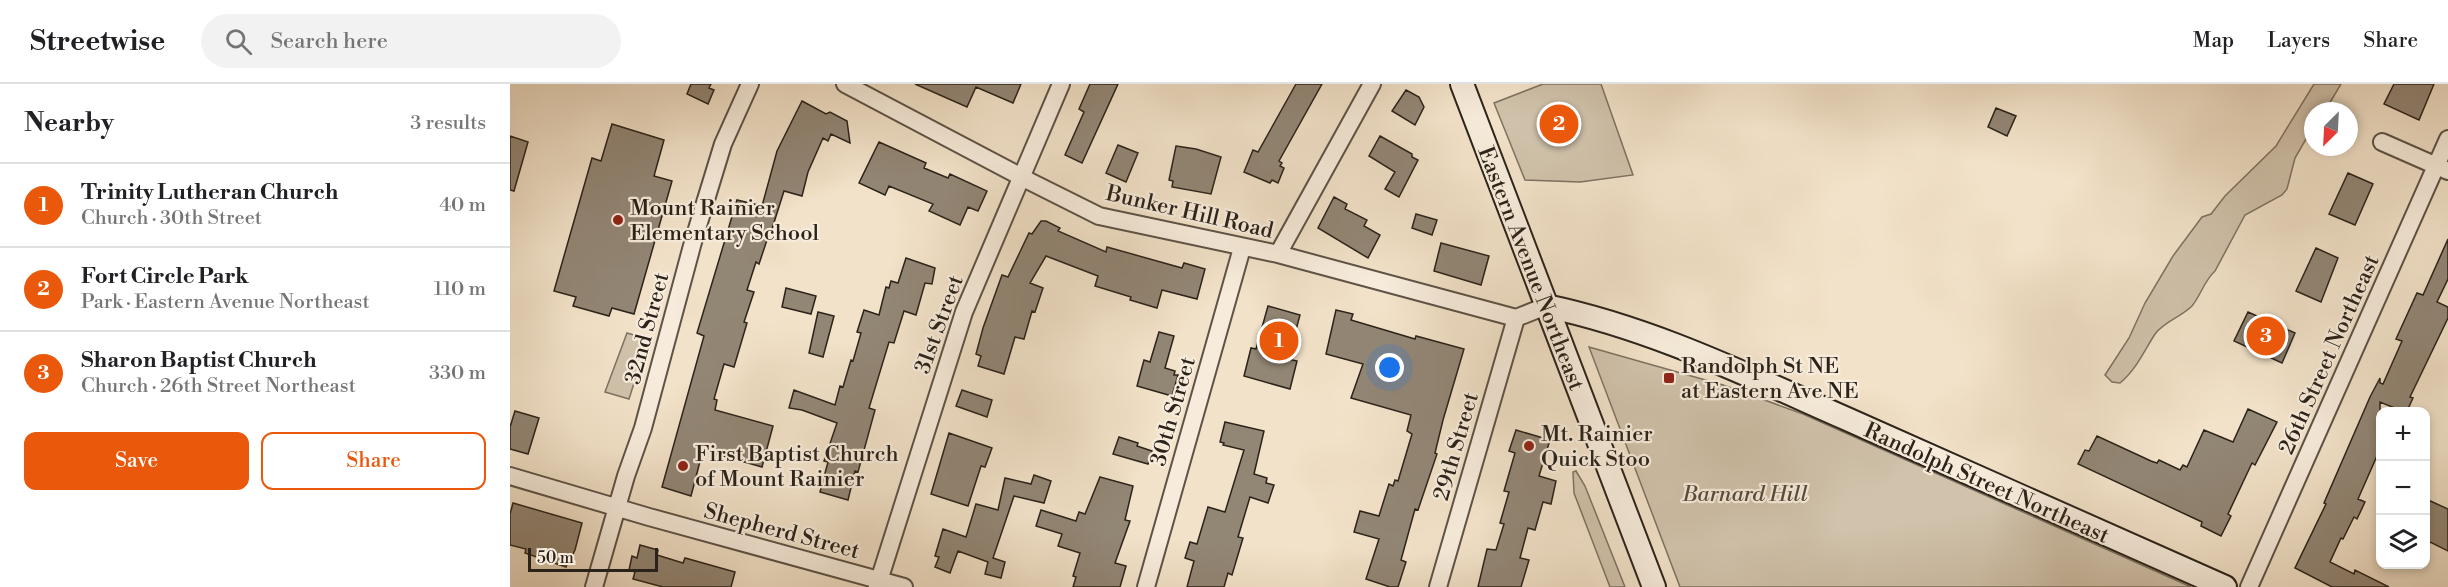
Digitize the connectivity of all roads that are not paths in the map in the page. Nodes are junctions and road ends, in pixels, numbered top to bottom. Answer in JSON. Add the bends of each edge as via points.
{"nodes":[{"id":1,"x":750,"y":84,"type":"edge"},
{"id":2,"x":845,"y":84,"type":"edge"},
{"id":3,"x":1061,"y":84,"type":"edge"},
{"id":4,"x":1372,"y":84,"type":"edge"},
{"id":5,"x":1462,"y":84,"type":"edge"},
{"id":6,"x":2448,"y":139,"type":"edge"},
{"id":7,"x":2382,"y":142,"type":"dead end"},
{"id":8,"x":2442,"y":169,"type":"edge"},
{"id":9,"x":1021,"y":177,"type":"junction"},
{"id":10,"x":1242,"y":248,"type":"junction"},
{"id":11,"x":1278,"y":254,"type":"junction"},
{"id":12,"x":1546,"y":306,"type":"junction"},
{"id":13,"x":1515,"y":318,"type":"junction"},
{"id":14,"x":510,"y":476,"type":"edge"},
{"id":15,"x":617,"y":507,"type":"junction"},
{"id":16,"x":878,"y":583,"type":"edge"},
{"id":17,"x":594,"y":587,"type":"edge"},
{"id":18,"x":904,"y":587,"type":"edge"},
{"id":19,"x":1146,"y":587,"type":"edge"},
{"id":20,"x":1438,"y":587,"type":"edge"},
{"id":21,"x":1654,"y":587,"type":"edge"},
{"id":22,"x":2225,"y":587,"type":"edge"},
{"id":23,"x":2249,"y":587,"type":"edge"}],
"edges":[{"from":1,"to":15,"type":"street","name":"32nd Street","via":[[723,144]]},
{"from":2,"to":9,"type":"street","name":"Bunker Hill Road"},
{"from":3,"to":9,"type":"street","name":"31st Street"},
{"from":4,"to":11,"type":"street"},
{"from":5,"to":12,"type":"street","name":"Eastern Avenue Northeast"},
{"from":6,"to":8,"type":"street","name":"26th Street Northeast"},
{"from":7,"to":8,"type":"street"},
{"from":8,"to":23,"type":"street","name":"26th Street Northeast"},
{"from":9,"to":10,"type":"street","name":"Bunker Hill Road","via":[[1099,216]]},
{"from":9,"to":16,"type":"street","name":"31st Street","via":[[964,312]]},
{"from":10,"to":11,"type":"street","name":"Bunker Hill Road"},
{"from":10,"to":19,"type":"street","name":"30th Street"},
{"from":11,"to":13,"type":"street","name":"Bunker Hill Road"},
{"from":12,"to":13,"type":"street"},
{"from":12,"to":21,"type":"street","name":"Eastern Avenue Northeast"},
{"from":12,"to":22,"type":"street","name":"Randolph Street Northeast","via":[[1618,325],[1718,362]]},
{"from":13,"to":20,"type":"street","name":"29th Street"},
{"from":14,"to":15,"type":"street","name":"Shepherd Street"},
{"from":15,"to":16,"type":"street","name":"Shepherd Street"},
{"from":15,"to":17,"type":"street","name":"32nd Street"},
{"from":16,"to":18,"type":"street","name":"Shepherd Street"}]}
